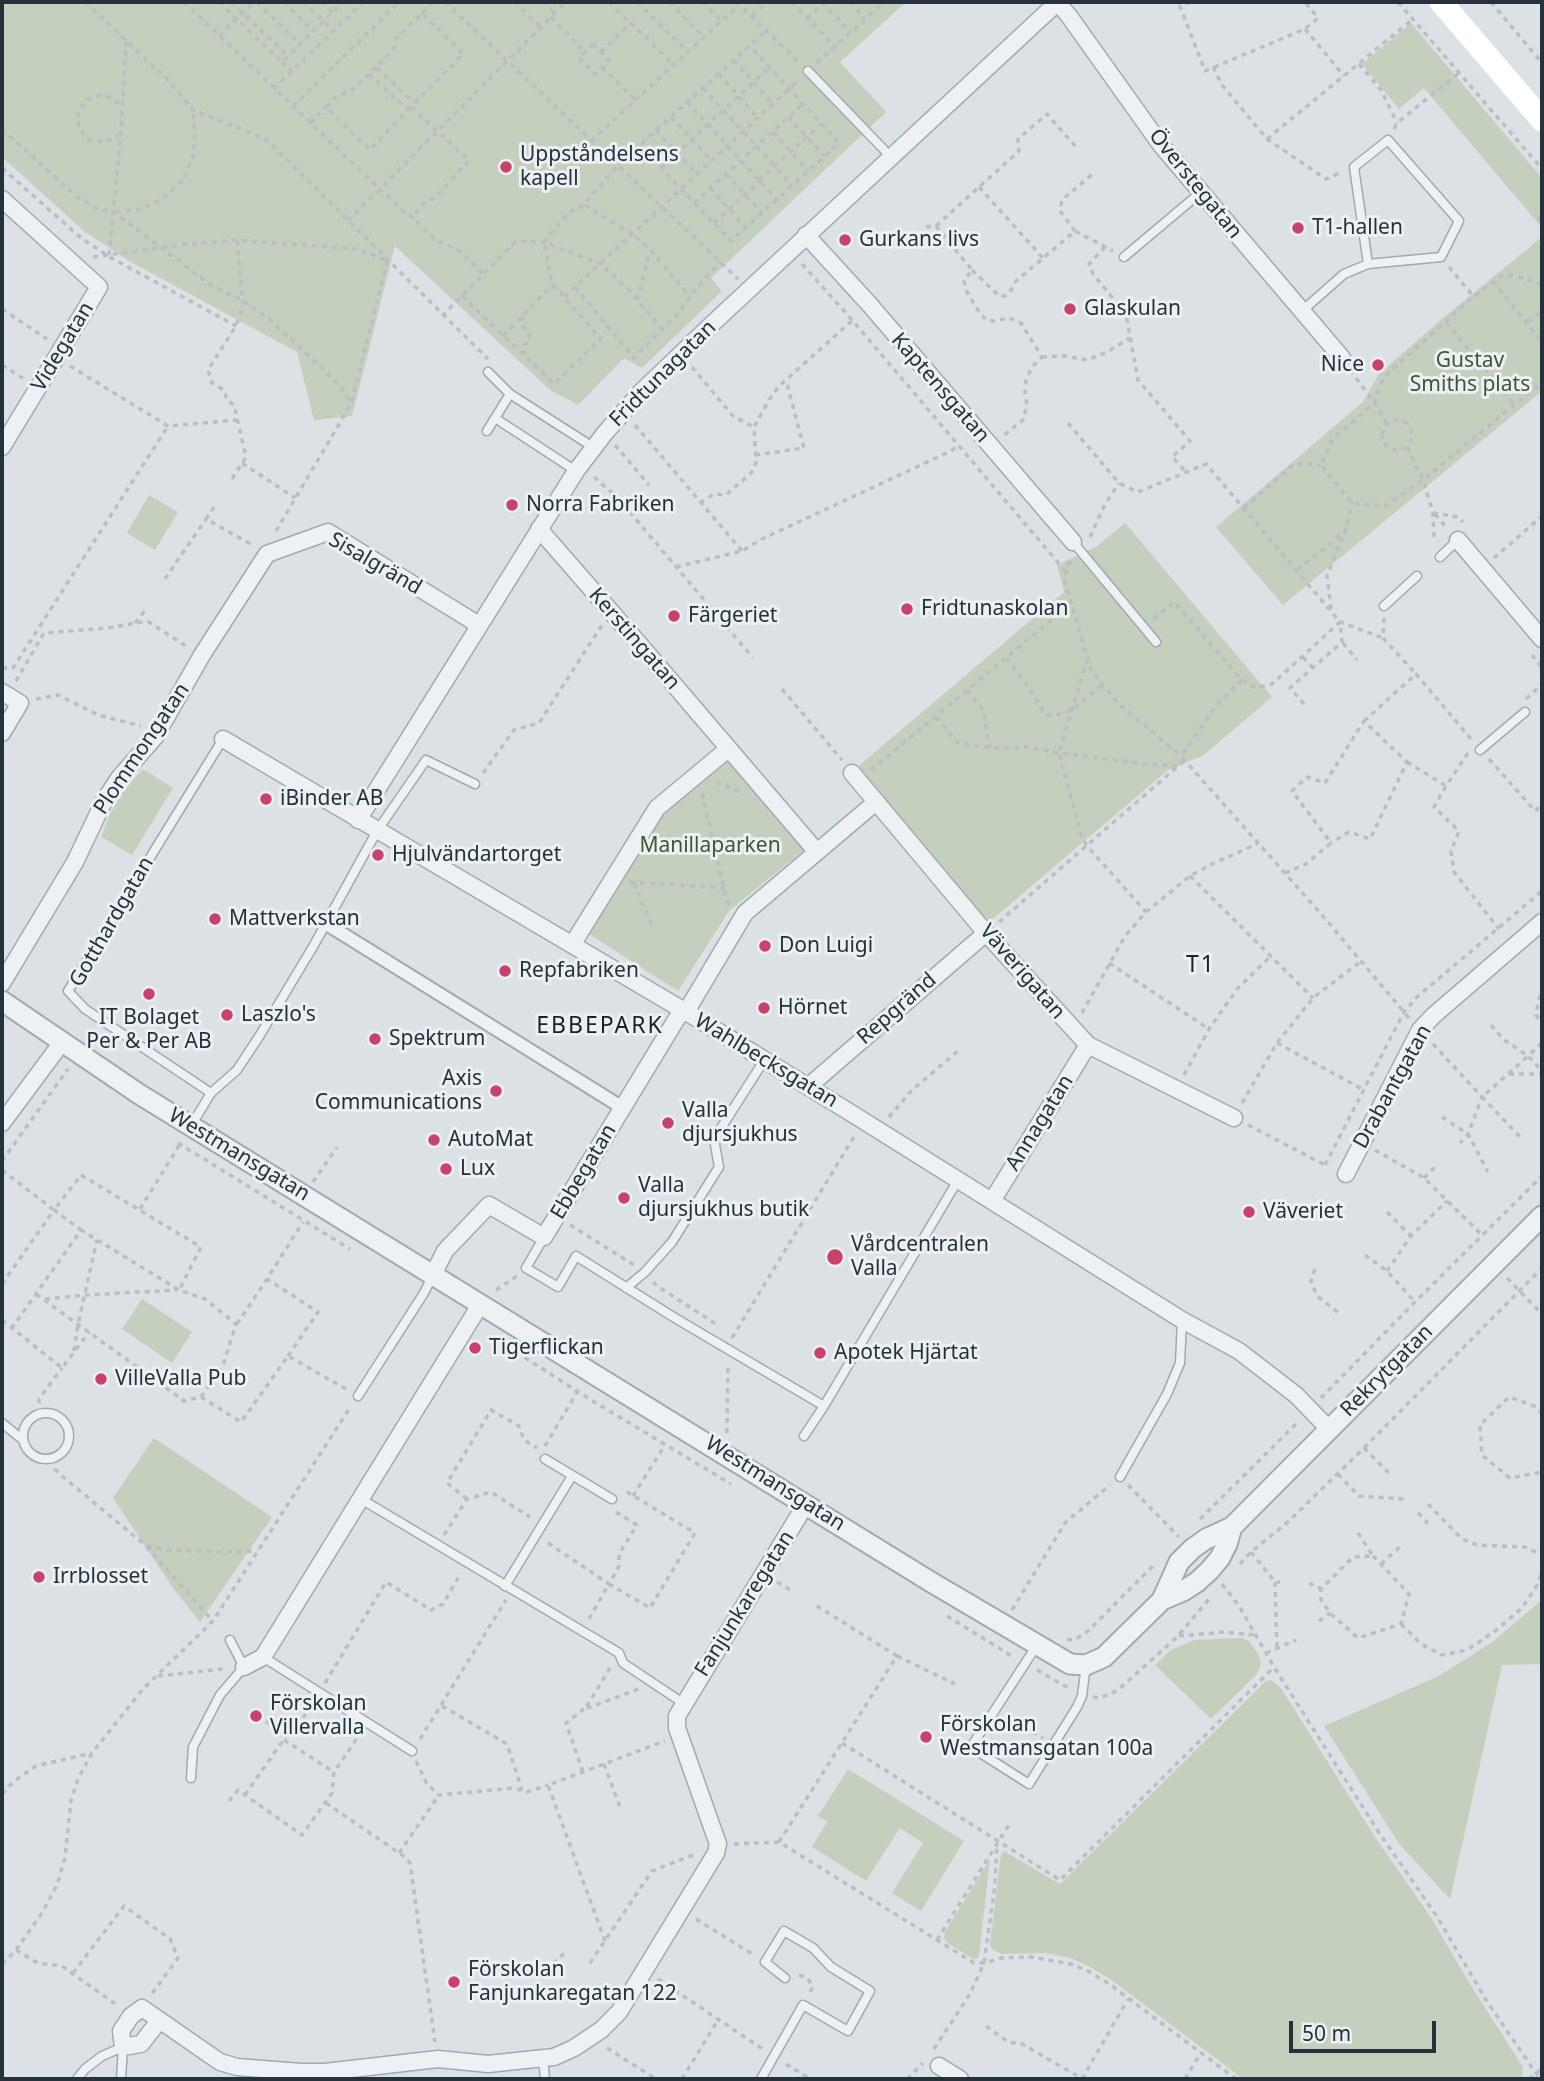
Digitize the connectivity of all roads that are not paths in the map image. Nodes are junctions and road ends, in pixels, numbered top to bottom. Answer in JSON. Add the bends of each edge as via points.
{"nodes":[{"id":1,"x":1057,"y":2,"type":"edge"},
{"id":2,"x":1441,"y":2,"type":"edge"},
{"id":3,"x":1459,"y":2,"type":"edge"},
{"id":4,"x":808,"y":71,"type":"road end"},
{"id":5,"x":1542,"y":97,"type":"edge"},
{"id":6,"x":1542,"y":120,"type":"edge"},
{"id":7,"x":891,"y":157,"type":"junction"},
{"id":8,"x":1200,"y":193,"type":"junction"},
{"id":9,"x":2,"y":199,"type":"edge"},
{"id":10,"x":806,"y":235,"type":"junction"},
{"id":11,"x":1124,"y":257,"type":"road end"},
{"id":12,"x":1368,"y":264,"type":"junction"},
{"id":13,"x":1302,"y":311,"type":"junction"},
{"id":14,"x":1342,"y":358,"type":"road end"},
{"id":15,"x":488,"y":372,"type":"road end"},
{"id":16,"x":510,"y":394,"type":"junction"},
{"id":17,"x":495,"y":418,"type":"junction"},
{"id":18,"x":487,"y":431,"type":"dead end"},
{"id":19,"x":2,"y":447,"type":"edge"},
{"id":20,"x":600,"y":449,"type":"junction"},
{"id":21,"x":583,"y":472,"type":"junction"},
{"id":22,"x":539,"y":529,"type":"junction"},
{"id":23,"x":1081,"y":540,"type":"joint"},
{"id":24,"x":1458,"y":540,"type":"joint"},
{"id":25,"x":267,"y":554,"type":"joint"},
{"id":26,"x":1440,"y":557,"type":"dead end"},
{"id":27,"x":1417,"y":576,"type":"dead end"},
{"id":28,"x":1384,"y":606,"type":"road end"},
{"id":29,"x":479,"y":625,"type":"junction"},
{"id":30,"x":1542,"y":639,"type":"edge"},
{"id":31,"x":1156,"y":642,"type":"dead end"},
{"id":32,"x":10,"y":696,"type":"edge"},
{"id":33,"x":1525,"y":712,"type":"dead end"},
{"id":34,"x":2,"y":733,"type":"edge"},
{"id":35,"x":223,"y":739,"type":"joint"},
{"id":36,"x":728,"y":749,"type":"junction"},
{"id":37,"x":1480,"y":750,"type":"road end"},
{"id":38,"x":855,"y":776,"type":"road end"},
{"id":39,"x":475,"y":784,"type":"road end"},
{"id":40,"x":876,"y":802,"type":"junction"},
{"id":41,"x":358,"y":820,"type":"junction"},
{"id":42,"x":377,"y":831,"type":"junction"},
{"id":43,"x":817,"y":852,"type":"junction"},
{"id":44,"x":1542,"y":922,"type":"edge"},
{"id":45,"x":326,"y":923,"type":"junction"},
{"id":46,"x":986,"y":933,"type":"junction"},
{"id":47,"x":572,"y":945,"type":"junction"},
{"id":48,"x":2,"y":984,"type":"edge"},
{"id":49,"x":2,"y":1001,"type":"edge"},
{"id":50,"x":684,"y":1011,"type":"junction"},
{"id":51,"x":63,"y":1041,"type":"junction"},
{"id":52,"x":1088,"y":1045,"type":"junction"},
{"id":53,"x":765,"y":1059,"type":"junction"},
{"id":54,"x":809,"y":1086,"type":"junction"},
{"id":55,"x":211,"y":1093,"type":"junction"},
{"id":56,"x":623,"y":1108,"type":"junction"},
{"id":57,"x":1234,"y":1118,"type":"road end"},
{"id":58,"x":2,"y":1123,"type":"edge"},
{"id":59,"x":191,"y":1126,"type":"junction"},
{"id":60,"x":1346,"y":1174,"type":"road end"},
{"id":61,"x":958,"y":1180,"type":"junction"},
{"id":62,"x":992,"y":1201,"type":"junction"},
{"id":63,"x":1542,"y":1216,"type":"edge"},
{"id":64,"x":544,"y":1237,"type":"junction"},
{"id":65,"x":433,"y":1275,"type":"junction"},
{"id":66,"x":626,"y":1287,"type":"junction"},
{"id":67,"x":480,"y":1305,"type":"junction"},
{"id":68,"x":1182,"y":1320,"type":"junction"},
{"id":69,"x":358,"y":1396,"type":"road end"},
{"id":70,"x":824,"y":1406,"type":"junction"},
{"id":71,"x":2,"y":1423,"type":"edge"},
{"id":72,"x":1329,"y":1429,"type":"junction"},
{"id":73,"x":804,"y":1436,"type":"dead end"},
{"id":74,"x":23,"y":1440,"type":"junction"},
{"id":75,"x":545,"y":1459,"type":"dead end"},
{"id":76,"x":572,"y":1476,"type":"junction"},
{"id":77,"x":1120,"y":1477,"type":"road end"},
{"id":78,"x":361,"y":1499,"type":"junction"},
{"id":79,"x":611,"y":1499,"type":"road end"},
{"id":80,"x":806,"y":1504,"type":"junction"},
{"id":81,"x":1232,"y":1527,"type":"junction"},
{"id":82,"x":509,"y":1589,"type":"junction"},
{"id":83,"x":1162,"y":1600,"type":"junction"},
{"id":84,"x":230,"y":1640,"type":"dead end"},
{"id":85,"x":1037,"y":1645,"type":"junction"},
{"id":86,"x":263,"y":1657,"type":"junction"},
{"id":87,"x":1078,"y":1665,"type":"junction"},
{"id":88,"x":244,"y":1667,"type":"junction"},
{"id":89,"x":683,"y":1703,"type":"junction"},
{"id":90,"x":412,"y":1751,"type":"road end"},
{"id":91,"x":191,"y":1778,"type":"dead end"},
{"id":92,"x":785,"y":1978,"type":"road end"},
{"id":93,"x":159,"y":2021,"type":"junction"},
{"id":94,"x":123,"y":2047,"type":"junction"},
{"id":95,"x":543,"y":2058,"type":"junction"},
{"id":96,"x":939,"y":2066,"type":"dead end"},
{"id":97,"x":301,"y":2076,"type":"edge"},
{"id":98,"x":78,"y":2079,"type":"edge"},
{"id":99,"x":121,"y":2079,"type":"edge"},
{"id":100,"x":545,"y":2079,"type":"edge"},
{"id":101,"x":761,"y":2079,"type":"edge"},
{"id":102,"x":960,"y":2079,"type":"edge"}],
"edges":[{"from":1,"to":7,"type":"street","name":"Fridtunagatan"},
{"from":1,"to":8,"type":"street","name":"Överstegatan"},
{"from":2,"to":6,"type":"main road"},
{"from":3,"to":5,"type":"main road"},
{"from":4,"to":7,"type":"lane"},
{"from":7,"to":10,"type":"street","name":"Fridtunagatan"},
{"from":8,"to":11,"type":"lane"},
{"from":8,"to":13,"type":"street","name":"Överstegatan"},
{"from":9,"to":19,"type":"street","name":"Videgatan","via":[[99,287]]},
{"from":10,"to":20,"type":"street","name":"Fridtunagatan","via":[[641,392],[612,425]]},
{"from":10,"to":23,"type":"street","name":"Kaptensgatan","via":[[991,447]]},
{"from":12,"to":12,"type":"lane","via":[[1441,257],[1459,221],[1388,140],[1354,167]]},
{"from":12,"to":13,"type":"lane","via":[[1344,274]]},
{"from":13,"to":14,"type":"street","name":"Överstegatan"},
{"from":15,"to":16,"type":"lane"},
{"from":16,"to":17,"type":"lane"},
{"from":16,"to":20,"type":"lane"},
{"from":17,"to":18,"type":"lane"},
{"from":17,"to":21,"type":"lane"},
{"from":20,"to":21,"type":"street","name":"Fridtunagatan"},
{"from":21,"to":22,"type":"street","name":"Fridtunagatan"},
{"from":22,"to":29,"type":"street","name":"Fridtunagatan"},
{"from":22,"to":36,"type":"street","name":"Kerstingatan"},
{"from":23,"to":31,"type":"lane"},
{"from":24,"to":26,"type":"lane"},
{"from":24,"to":30,"type":"street"},
{"from":25,"to":29,"type":"street","name":"Sisalgränd","via":[[328,532]]},
{"from":25,"to":48,"type":"street","name":"Plommongatan","via":[[158,732],[104,801],[75,862]]},
{"from":27,"to":28,"type":"lane"},
{"from":29,"to":41,"type":"street","name":"Fridtunagatan"},
{"from":32,"to":34,"type":"street"},
{"from":33,"to":37,"type":"lane"},
{"from":35,"to":41,"type":"street","name":"Wahlbecksgatan"},
{"from":35,"to":55,"type":"lane","name":"Gotthardgatan","via":[[68,991],[85,1009]]},
{"from":36,"to":43,"type":"street","name":"Kerstingatan"},
{"from":36,"to":47,"type":"street","via":[[657,808]]},
{"from":38,"to":40,"type":"street","name":"Väverigatan"},
{"from":39,"to":42,"type":"lane","via":[[426,761]]},
{"from":40,"to":43,"type":"street","name":"Ebbegatan"},
{"from":40,"to":46,"type":"street","name":"Väverigatan"},
{"from":41,"to":42,"type":"street","name":"Wahlbecksgatan"},
{"from":42,"to":45,"type":"lane"},
{"from":42,"to":47,"type":"street","name":"Wahlbecksgatan"},
{"from":43,"to":50,"type":"street","name":"Ebbegatan","via":[[745,914]]},
{"from":44,"to":60,"type":"street","name":"Drabantgatan","via":[[1420,1030]]},
{"from":45,"to":55,"type":"lane","via":[[237,1070]]},
{"from":45,"to":56,"type":"street"},
{"from":46,"to":52,"type":"street","name":"Väverigatan"},
{"from":46,"to":54,"type":"street","name":"Repgränd"},
{"from":47,"to":50,"type":"street","name":"Wahlbecksgatan"},
{"from":49,"to":51,"type":"street","name":"Westmansgatan"},
{"from":50,"to":53,"type":"street","name":"Wahlbecksgatan"},
{"from":50,"to":56,"type":"street","name":"Ebbegatan"},
{"from":51,"to":58,"type":"street"},
{"from":51,"to":59,"type":"street","name":"Westmansgatan"},
{"from":52,"to":57,"type":"street","name":"Väverigatan"},
{"from":52,"to":62,"type":"street","name":"Annagatan"},
{"from":53,"to":54,"type":"street","name":"Wahlbecksgatan"},
{"from":53,"to":66,"type":"lane","via":[[714,1139],[719,1167],[672,1242]]},
{"from":54,"to":61,"type":"street","name":"Wahlbecksgatan"},
{"from":55,"to":59,"type":"lane"},
{"from":56,"to":64,"type":"street","name":"Ebbegatan"},
{"from":59,"to":65,"type":"street","name":"Westmansgatan"},
{"from":61,"to":62,"type":"street","name":"Wahlbecksgatan"},
{"from":61,"to":70,"type":"lane"},
{"from":62,"to":68,"type":"street","name":"Wahlbecksgatan"},
{"from":63,"to":72,"type":"street","name":"Rekrytgatan"},
{"from":64,"to":65,"type":"street","name":"Ebbegatan","via":[[489,1205],[445,1251]]},
{"from":64,"to":66,"type":"lane","via":[[526,1268],[558,1287],[576,1256]]},
{"from":65,"to":67,"type":"street","name":"Westmansgatan"},
{"from":65,"to":69,"type":"lane"},
{"from":66,"to":70,"type":"lane"},
{"from":67,"to":78,"type":"street"},
{"from":67,"to":80,"type":"street","name":"Westmansgatan"},
{"from":68,"to":72,"type":"street","name":"Wahlbecksgatan","via":[[1239,1351],[1296,1395]]},
{"from":68,"to":77,"type":"lane","via":[[1180,1363]]},
{"from":70,"to":73,"type":"lane"},
{"from":71,"to":74,"type":"lane"},
{"from":72,"to":81,"type":"street","name":"Rekrytgatan"},
{"from":74,"to":74,"type":"lane","via":[[26,1423],[40,1413],[57,1415],[68,1427],[69,1444],[52,1459],[32,1455]]},
{"from":75,"to":76,"type":"lane"},
{"from":76,"to":79,"type":"lane"},
{"from":76,"to":82,"type":"lane"},
{"from":78,"to":82,"type":"lane"},
{"from":78,"to":86,"type":"street"},
{"from":80,"to":85,"type":"street","name":"Westmansgatan"},
{"from":80,"to":89,"type":"street","name":"Fanjunkaregatan"},
{"from":81,"to":83,"type":"street","name":"Rekrytgatan","via":[[1192,1549],[1179,1562]]},
{"from":81,"to":83,"type":"street","name":"Rekrytgatan","via":[[1209,1571]]},
{"from":82,"to":89,"type":"lane","via":[[619,1653],[623,1663]]},
{"from":83,"to":87,"type":"street","name":"Rekrytgatan","via":[[1104,1657]]},
{"from":84,"to":88,"type":"lane"},
{"from":85,"to":87,"type":"street","name":"Westmansgatan"},
{"from":85,"to":87,"type":"lane","via":[[971,1747],[1029,1784],[1082,1696]]},
{"from":86,"to":88,"type":"street"},
{"from":86,"to":90,"type":"lane"},
{"from":88,"to":91,"type":"lane","via":[[220,1695],[193,1747]]},
{"from":89,"to":95,"type":"street","name":"Fanjunkaregatan","via":[[677,1728],[718,1844],[716,1853],[611,2022],[564,2053]]},
{"from":92,"to":101,"type":"lane","via":[[765,1962],[784,1931],[870,1991],[848,2031],[803,2005]]},
{"from":93,"to":94,"type":"street","via":[[141,2044]]},
{"from":93,"to":94,"type":"street","via":[[136,2012],[121,2031]]},
{"from":93,"to":97,"type":"street","via":[[220,2062]]},
{"from":94,"to":98,"type":"lane","via":[[103,2056]]},
{"from":94,"to":99,"type":"lane"},
{"from":95,"to":97,"type":"street","via":[[488,2064],[438,2059]]},
{"from":95,"to":100,"type":"lane"},
{"from":96,"to":102,"type":"street"}]}
